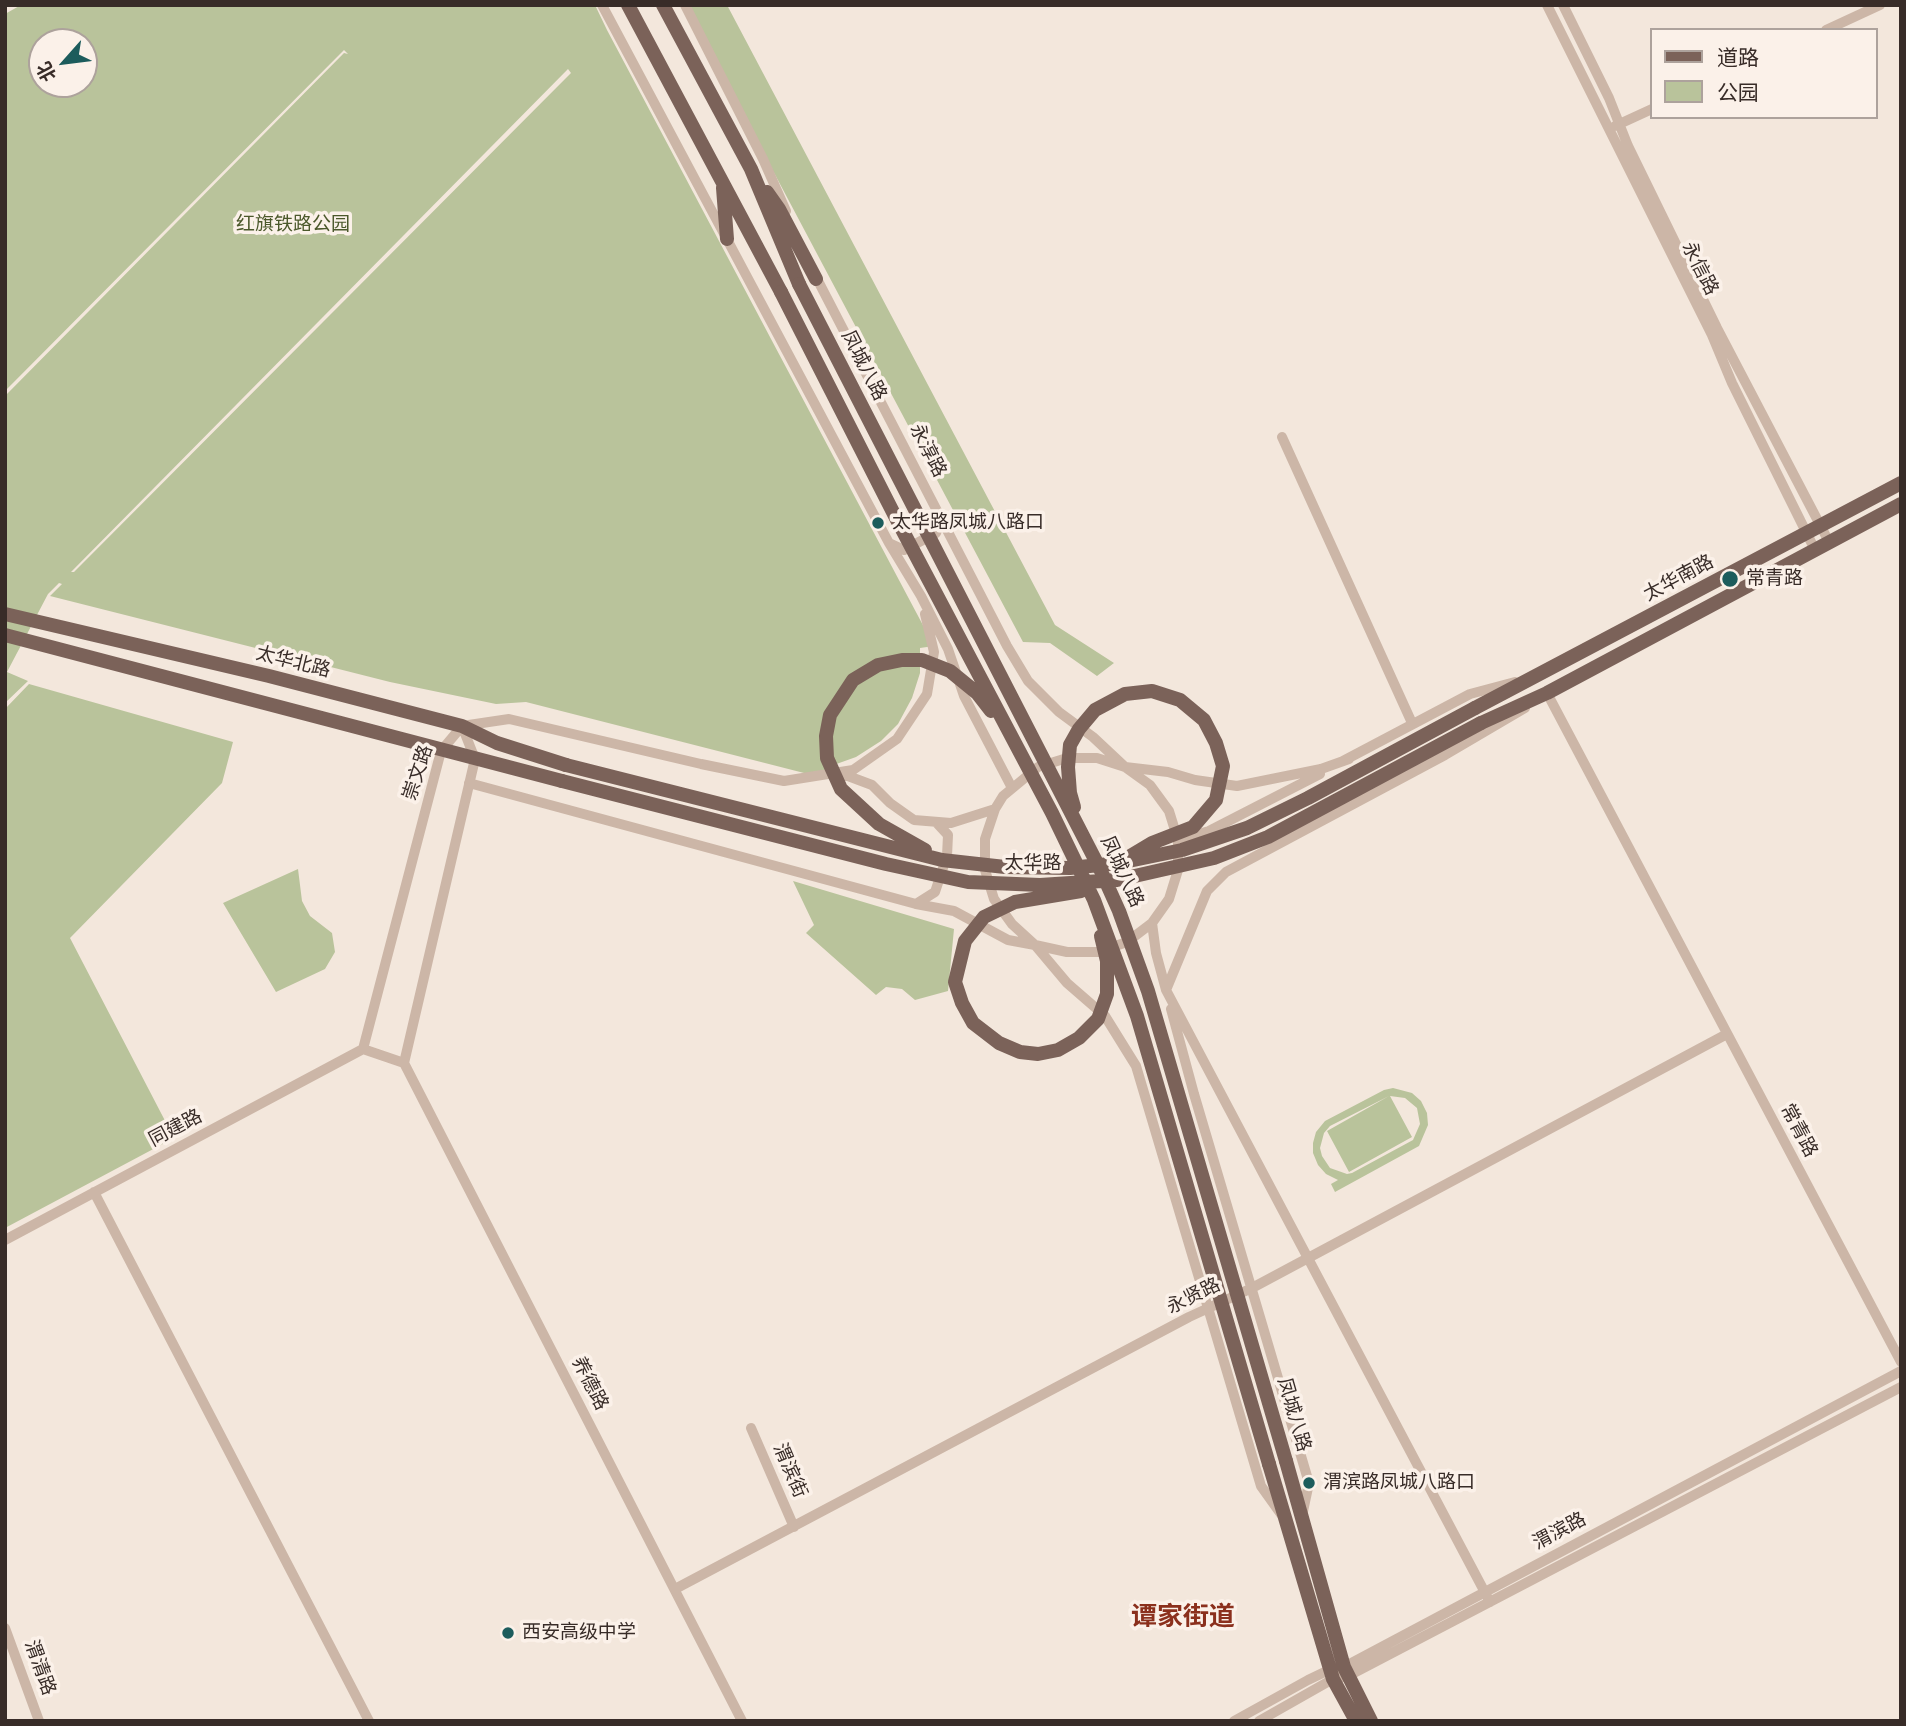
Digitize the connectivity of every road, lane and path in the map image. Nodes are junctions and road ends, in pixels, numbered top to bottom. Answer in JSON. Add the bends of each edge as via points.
{"nodes":[{"id":1,"x":601,"y":5,"type":"edge"},
{"id":2,"x":628,"y":5,"type":"edge"},
{"id":3,"x":663,"y":5,"type":"edge"},
{"id":4,"x":685,"y":5,"type":"edge"},
{"id":5,"x":1547,"y":5,"type":"edge"},
{"id":6,"x":1563,"y":5,"type":"edge"},
{"id":7,"x":1880,"y":5,"type":"edge"},
{"id":8,"x":1830,"y":28,"type":"edge"},
{"id":9,"x":1650,"y":110,"type":"edge"},
{"id":10,"x":1614,"y":127,"type":"junction"},
{"id":11,"x":751,"y":169,"type":"junction"},
{"id":12,"x":722,"y":183,"type":"junction"},
{"id":13,"x":727,"y":239,"type":"junction"},
{"id":14,"x":816,"y":279,"type":"junction"},
{"id":15,"x":1282,"y":437,"type":"dead end"},
{"id":16,"x":1901,"y":482,"type":"edge"},
{"id":17,"x":1901,"y":504,"type":"edge"},
{"id":18,"x":941,"y":519,"type":"junction"},
{"id":19,"x":1820,"y":526,"type":"junction"},
{"id":20,"x":1806,"y":532,"type":"junction"},
{"id":21,"x":1829,"y":542,"type":"junction"},
{"id":22,"x":889,"y":543,"type":"junction"},
{"id":23,"x":1815,"y":550,"type":"junction"},
{"id":24,"x":921,"y":596,"type":"junction"},
{"id":25,"x":5,"y":614,"type":"edge"},
{"id":26,"x":5,"y":635,"type":"edge"},
{"id":27,"x":1538,"y":676,"type":"junction"},
{"id":28,"x":1547,"y":693,"type":"junction"},
{"id":29,"x":1475,"y":708,"type":"joint"},
{"id":30,"x":1412,"y":723,"type":"junction"},
{"id":31,"x":1481,"y":723,"type":"joint"},
{"id":32,"x":462,"y":726,"type":"junction"},
{"id":33,"x":1012,"y":737,"type":"junction"},
{"id":34,"x":441,"y":751,"type":"junction"},
{"id":35,"x":1349,"y":759,"type":"junction"},
{"id":36,"x":475,"y":760,"type":"junction"},
{"id":37,"x":566,"y":765,"type":"joint"},
{"id":38,"x":1125,"y":767,"type":"junction"},
{"id":39,"x":815,"y":776,"type":"junction"},
{"id":40,"x":469,"y":783,"type":"junction"},
{"id":41,"x":1012,"y":788,"type":"junction"},
{"id":42,"x":995,"y":809,"type":"junction"},
{"id":43,"x":936,"y":822,"type":"junction"},
{"id":44,"x":1083,"y":835,"type":"junction"},
{"id":45,"x":1178,"y":840,"type":"junction"},
{"id":46,"x":942,"y":860,"type":"junction"},
{"id":47,"x":1119,"y":863,"type":"junction"},
{"id":48,"x":1148,"y":874,"type":"junction"},
{"id":49,"x":1094,"y":900,"type":"junction"},
{"id":50,"x":916,"y":904,"type":"junction"},
{"id":51,"x":1152,"y":923,"type":"junction"},
{"id":52,"x":1034,"y":945,"type":"junction"},
{"id":53,"x":1166,"y":990,"type":"junction"},
{"id":54,"x":1727,"y":1034,"type":"junction"},
{"id":55,"x":363,"y":1049,"type":"junction"},
{"id":56,"x":404,"y":1063,"type":"junction"},
{"id":57,"x":1194,"y":1094,"type":"junction"},
{"id":58,"x":1145,"y":1097,"type":"junction"},
{"id":59,"x":94,"y":1192,"type":"junction"},
{"id":60,"x":5,"y":1240,"type":"edge"},
{"id":61,"x":1308,"y":1257,"type":"junction"},
{"id":62,"x":1252,"y":1288,"type":"junction"},
{"id":63,"x":1209,"y":1309,"type":"junction"},
{"id":64,"x":1901,"y":1362,"type":"edge"},
{"id":65,"x":1901,"y":1371,"type":"edge"},
{"id":66,"x":1901,"y":1387,"type":"edge"},
{"id":67,"x":751,"y":1429,"type":"dead end"},
{"id":68,"x":1302,"y":1518,"type":"junction"},
{"id":69,"x":1285,"y":1519,"type":"junction"},
{"id":70,"x":794,"y":1527,"type":"junction"},
{"id":71,"x":675,"y":1589,"type":"junction"},
{"id":72,"x":1485,"y":1591,"type":"junction"},
{"id":73,"x":1490,"y":1602,"type":"junction"},
{"id":74,"x":5,"y":1628,"type":"edge"},
{"id":75,"x":1339,"y":1673,"type":"junction"},
{"id":76,"x":39,"y":1721,"type":"edge"},
{"id":77,"x":369,"y":1721,"type":"edge"},
{"id":78,"x":742,"y":1721,"type":"edge"},
{"id":79,"x":1234,"y":1721,"type":"edge"},
{"id":80,"x":1259,"y":1721,"type":"edge"},
{"id":81,"x":1356,"y":1721,"type":"edge"},
{"id":82,"x":1371,"y":1721,"type":"edge"}],
"edges":[{"from":1,"to":13,"type":"street"},
{"from":2,"to":12,"type":"main road"},
{"from":3,"to":11,"type":"main road"},
{"from":4,"to":14,"type":"street","name":"永淳路","via":[[763,159]]},
{"from":5,"to":10,"type":"street","name":"永信路"},
{"from":6,"to":10,"type":"street","name":"永信路"},
{"from":7,"to":8,"type":"street"},
{"from":9,"to":10,"type":"street"},
{"from":10,"to":19,"type":"street","name":"永信路"},
{"from":10,"to":20,"type":"street","name":"永信路"},
{"from":11,"to":14,"type":"main road","via":[[779,209]]},
{"from":11,"to":44,"type":"main road","name":"凤城八路","bridge":true,"via":[[799,284]]},
{"from":12,"to":13,"type":"main road"},
{"from":12,"to":33,"type":"main road","name":"凤城八路","bridge":true},
{"from":13,"to":22,"type":"street"},
{"from":14,"to":18,"type":"street","name":"永淳路"},
{"from":15,"to":30,"type":"street"},
{"from":16,"to":19,"type":"main road","name":"太华南路"},
{"from":17,"to":21,"type":"main road","name":"太华南路"},
{"from":18,"to":22,"type":"street","via":[[936,533],[904,550]]},
{"from":18,"to":38,"type":"street","name":"永淳路","via":[[1028,681]]},
{"from":19,"to":20,"type":"main road","name":"太华南路"},
{"from":19,"to":21,"type":"street","name":"永信路"},
{"from":20,"to":23,"type":"street","name":"永信路"},
{"from":20,"to":27,"type":"main road","name":"太华南路"},
{"from":21,"to":23,"type":"main road","name":"太华南路"},
{"from":22,"to":24,"type":"street"},
{"from":23,"to":28,"type":"main road","name":"太华南路"},
{"from":24,"to":39,"type":"street","via":[[934,652],[927,694],[897,739],[853,770]]},
{"from":24,"to":41,"type":"street","via":[[948,649],[964,696]]},
{"from":25,"to":32,"type":"main road","name":"太华北路"},
{"from":26,"to":34,"type":"main road"},
{"from":27,"to":29,"type":"main road","name":"太华南路"},
{"from":27,"to":30,"type":"street","via":[[1470,694]]},
{"from":28,"to":31,"type":"main road","name":"太华南路"},
{"from":28,"to":53,"type":"street","via":[[1446,755],[1226,872],[1206,891]]},
{"from":28,"to":54,"type":"street","name":"常青路"},
{"from":29,"to":47,"type":"main road","name":"太华路","bridge":true,"via":[[1247,828],[1182,850]]},
{"from":30,"to":35,"type":"street"},
{"from":31,"to":48,"type":"main road","name":"太华路","bridge":true,"via":[[1268,836],[1214,858]]},
{"from":32,"to":34,"type":"street","name":"崇文路"},
{"from":32,"to":36,"type":"street"},
{"from":32,"to":37,"type":"main road","name":"太华北路","via":[[497,743]]},
{"from":32,"to":39,"type":"street","via":[[509,719],[784,781]]},
{"from":33,"to":46,"type":"main road","bridge":true,"via":[[977,693],[950,671],[922,660],[878,665],[853,680],[830,715],[827,758],[841,789],[879,824]]},
{"from":33,"to":49,"type":"main road","name":"凤城八路","bridge":true},
{"from":34,"to":36,"type":"main road"},
{"from":34,"to":55,"type":"street","name":"崇文路"},
{"from":35,"to":38,"type":"street","via":[[1237,786]]},
{"from":35,"to":45,"type":"street","via":[[1209,831]]},
{"from":36,"to":40,"type":"street"},
{"from":36,"to":48,"type":"main road","name":"太华路","bridge":true,"via":[[968,882],[1040,885]]},
{"from":37,"to":46,"type":"main road","name":"太华路","bridge":true},
{"from":38,"to":41,"type":"street","via":[[1097,758],[1067,758],[1038,767]]},
{"from":38,"to":45,"type":"street","via":[[1150,785],[1163,802]]},
{"from":39,"to":43,"type":"street","via":[[848,776],[872,785],[914,820]]},
{"from":40,"to":50,"type":"street"},
{"from":40,"to":56,"type":"street"},
{"from":41,"to":42,"type":"street"},
{"from":42,"to":43,"type":"street","via":[[951,823]]},
{"from":42,"to":52,"type":"street","via":[[985,839],[985,870],[994,899]]},
{"from":43,"to":50,"type":"street","via":[[948,835],[947,856],[935,892]]},
{"from":44,"to":47,"type":"main road","bridge":true,"via":[[1070,793],[1068,768],[1070,745],[1079,729],[1096,710],[1125,694],[1152,691],[1180,700],[1204,720],[1216,743],[1223,766],[1216,800],[1193,827],[1152,843]]},
{"from":44,"to":68,"type":"main road","name":"凤城八路","bridge":true,"via":[[1119,911],[1148,991]]},
{"from":45,"to":51,"type":"street","via":[[1178,870],[1170,899]]},
{"from":46,"to":47,"type":"main road","name":"太华路","bridge":true,"via":[[1005,867]]},
{"from":48,"to":49,"type":"main road","bridge":true,"via":[[1122,886],[1015,902],[984,917],[965,941],[955,982],[973,1023],[999,1043],[1038,1054],[1058,1050],[1088,1029],[1107,994],[1107,961]]},
{"from":49,"to":69,"type":"main road","name":"凤城八路","bridge":true,"via":[[1137,1016]]},
{"from":50,"to":52,"type":"street","via":[[954,911],[1008,940]]},
{"from":51,"to":52,"type":"street","via":[[1127,942],[1098,952]]},
{"from":51,"to":53,"type":"street","name":"凤城八路"},
{"from":52,"to":58,"type":"street","name":"凤城八路","via":[[1067,983],[1105,1016],[1136,1066]]},
{"from":53,"to":57,"type":"street","name":"凤城八路"},
{"from":53,"to":61,"type":"street"},
{"from":54,"to":61,"type":"street","name":"永贤路"},
{"from":54,"to":64,"type":"street","name":"常青路"},
{"from":55,"to":56,"type":"street"},
{"from":55,"to":59,"type":"street","name":"同建路"},
{"from":56,"to":71,"type":"street","name":"养德路"},
{"from":57,"to":58,"type":"street","via":[[1181,1083],[1164,1085]]},
{"from":57,"to":62,"type":"street","name":"凤城八路"},
{"from":58,"to":63,"type":"street","name":"凤城八路"},
{"from":59,"to":60,"type":"street","name":"同建路"},
{"from":59,"to":77,"type":"street"},
{"from":61,"to":62,"type":"street","name":"永贤路"},
{"from":61,"to":72,"type":"street"},
{"from":62,"to":63,"type":"street","name":"永贤路"},
{"from":62,"to":68,"type":"street","name":"凤城八路","via":[[1309,1483]]},
{"from":63,"to":69,"type":"street","name":"凤城八路","via":[[1261,1486]]},
{"from":63,"to":70,"type":"street","name":"永贤路"},
{"from":65,"to":72,"type":"street","name":"渭滨路"},
{"from":66,"to":73,"type":"street","name":"渭滨路"},
{"from":67,"to":70,"type":"street","name":"渭滨街"},
{"from":68,"to":75,"type":"main road","name":"凤城八路"},
{"from":69,"to":75,"type":"main road","name":"凤城八路"},
{"from":70,"to":71,"type":"street","name":"永贤路"},
{"from":71,"to":78,"type":"street","name":"养德路"},
{"from":72,"to":73,"type":"street"},
{"from":72,"to":75,"type":"street","name":"渭滨路"},
{"from":73,"to":75,"type":"street","name":"渭滨路"},
{"from":74,"to":76,"type":"street","name":"渭清路"},
{"from":75,"to":79,"type":"street","name":"渭滨路"},
{"from":75,"to":80,"type":"street","name":"渭滨路"},
{"from":75,"to":81,"type":"main road","name":"凤城八路"},
{"from":75,"to":82,"type":"main road","name":"凤城八路"}]}
